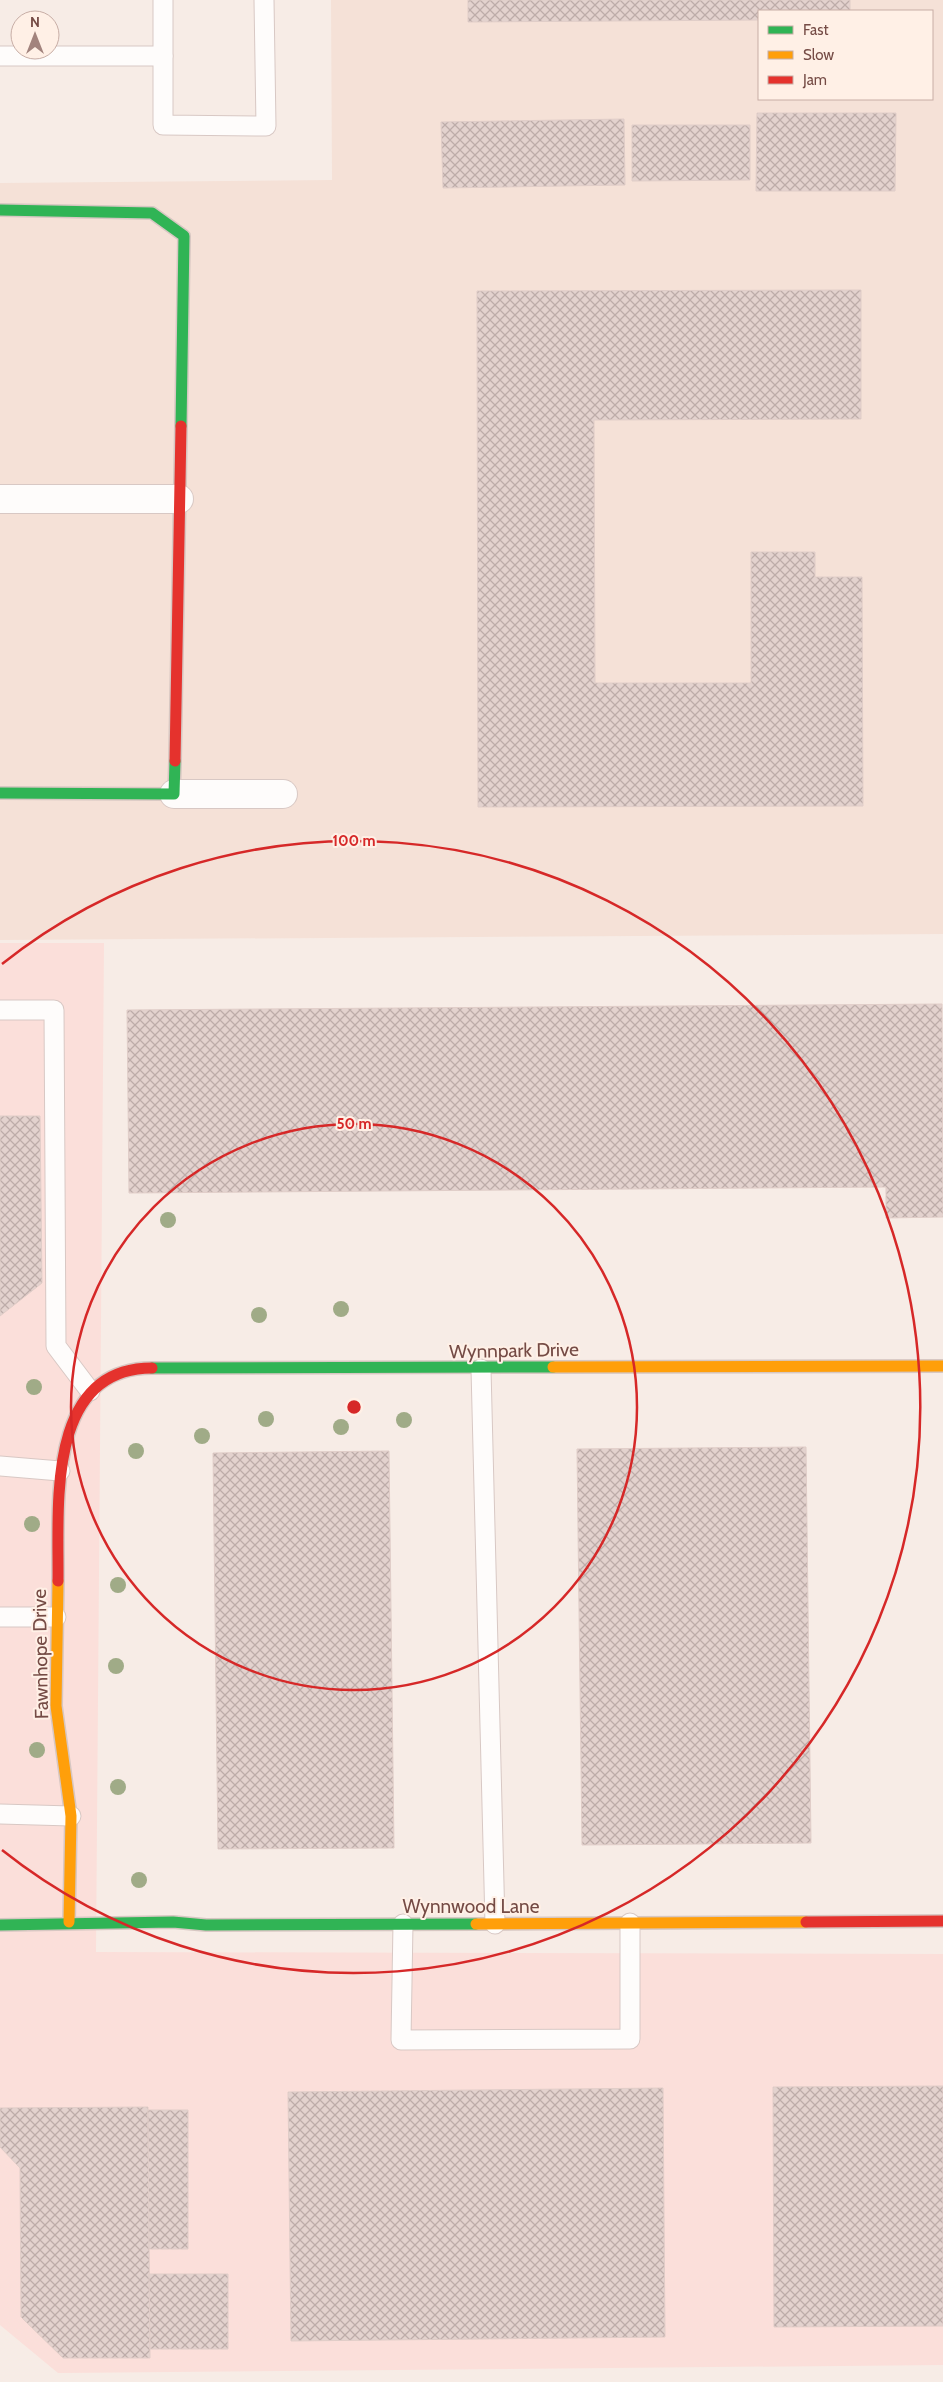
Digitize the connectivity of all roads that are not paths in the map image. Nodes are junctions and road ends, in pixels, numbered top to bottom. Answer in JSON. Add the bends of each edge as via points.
{"nodes":[{"id":1,"x":163,"y":0,"type":"edge"},
{"id":2,"x":264,"y":0,"type":"edge"},
{"id":3,"x":0,"y":56,"type":"edge"},
{"id":4,"x":163,"y":56,"type":"junction"},
{"id":5,"x":0,"y":210,"type":"edge"},
{"id":6,"x":0,"y":499,"type":"edge"},
{"id":7,"x":179,"y":499,"type":"junction"},
{"id":8,"x":0,"y":793,"type":"edge"},
{"id":9,"x":174,"y":794,"type":"junction"},
{"id":10,"x":283,"y":794,"type":"dead end"},
{"id":11,"x":0,"y":1010,"type":"edge"},
{"id":12,"x":943,"y":1366,"type":"edge"},
{"id":13,"x":481,"y":1369,"type":"junction"},
{"id":14,"x":90,"y":1391,"type":"junction"},
{"id":15,"x":0,"y":1466,"type":"edge"},
{"id":16,"x":60,"y":1471,"type":"junction"},
{"id":17,"x":0,"y":1617,"type":"edge"},
{"id":18,"x":56,"y":1617,"type":"junction"},
{"id":19,"x":0,"y":1814,"type":"edge"},
{"id":20,"x":70,"y":1816,"type":"junction"},
{"id":21,"x":943,"y":1920,"type":"edge"},
{"id":22,"x":69,"y":1922,"type":"junction"},
{"id":23,"x":630,"y":1923,"type":"junction"},
{"id":24,"x":403,"y":1924,"type":"junction"},
{"id":25,"x":494,"y":1924,"type":"junction"},
{"id":26,"x":0,"y":1925,"type":"edge"}],
"edges":[{"from":1,"to":4,"type":"lane"},
{"from":2,"to":4,"type":"lane","via":[[266,126],[163,125]]},
{"from":3,"to":4,"type":"lane"},
{"from":5,"to":7,"type":"street","via":[[152,213],[184,236]]},
{"from":6,"to":7,"type":"street"},
{"from":7,"to":9,"type":"street"},
{"from":8,"to":9,"type":"street"},
{"from":9,"to":10,"type":"street"},
{"from":11,"to":14,"type":"lane","via":[[54,1010],[56,1346]]},
{"from":12,"to":13,"type":"street","name":"Wynnpark Drive"},
{"from":13,"to":14,"type":"street","name":"Wynnpark Drive","via":[[148,1368],[116,1374]]},
{"from":13,"to":25,"type":"lane"},
{"from":14,"to":16,"type":"street","name":"Fawnhope Drive","via":[[68,1432]]},
{"from":15,"to":16,"type":"lane"},
{"from":16,"to":18,"type":"street","name":"Fawnhope Drive"},
{"from":17,"to":18,"type":"lane"},
{"from":18,"to":20,"type":"street","name":"Fawnhope Drive","via":[[56,1706]]},
{"from":19,"to":20,"type":"lane"},
{"from":20,"to":22,"type":"street","name":"Fawnhope Drive"},
{"from":21,"to":23,"type":"street","name":"Wynnwood Lane"},
{"from":22,"to":24,"type":"street","name":"Wynnwood Lane"},
{"from":22,"to":26,"type":"street","name":"Wynnwood Lane"},
{"from":23,"to":24,"type":"lane","via":[[630,2039],[401,2040]]},
{"from":23,"to":25,"type":"street","name":"Wynnwood Lane"},
{"from":24,"to":25,"type":"street","name":"Wynnwood Lane"}]}
